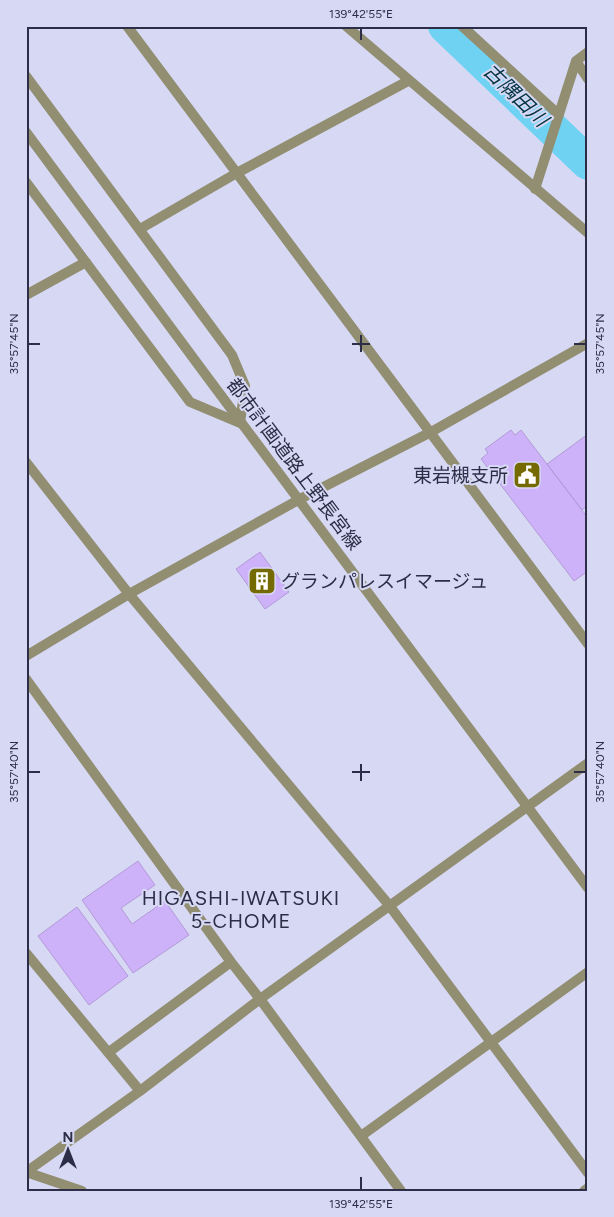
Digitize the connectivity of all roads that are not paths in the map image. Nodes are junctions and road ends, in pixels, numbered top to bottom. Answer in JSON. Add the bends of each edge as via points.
{"nodes":[{"id":1,"x":127,"y":26,"type":"edge"},
{"id":2,"x":346,"y":26,"type":"edge"},
{"id":3,"x":462,"y":26,"type":"edge"},
{"id":4,"x":588,"y":52,"type":"edge"},
{"id":5,"x":576,"y":61,"type":"junction"},
{"id":6,"x":26,"y":76,"type":"edge"},
{"id":7,"x":588,"y":79,"type":"edge"},
{"id":8,"x":408,"y":81,"type":"junction"},
{"id":9,"x":558,"y":119,"type":"junction"},
{"id":10,"x":26,"y":132,"type":"edge"},
{"id":11,"x":235,"y":174,"type":"junction"},
{"id":12,"x":26,"y":182,"type":"edge"},
{"id":13,"x":535,"y":189,"type":"junction"},
{"id":14,"x":140,"y":230,"type":"junction"},
{"id":15,"x":588,"y":233,"type":"edge"},
{"id":16,"x":86,"y":262,"type":"junction"},
{"id":17,"x":26,"y":296,"type":"edge"},
{"id":18,"x":588,"y":343,"type":"edge"},
{"id":19,"x":240,"y":423,"type":"junction"},
{"id":20,"x":431,"y":432,"type":"junction"},
{"id":21,"x":26,"y":462,"type":"edge"},
{"id":22,"x":300,"y":499,"type":"junction"},
{"id":23,"x":129,"y":594,"type":"junction"},
{"id":24,"x":588,"y":644,"type":"edge"},
{"id":25,"x":26,"y":656,"type":"edge"},
{"id":26,"x":26,"y":679,"type":"edge"},
{"id":27,"x":588,"y":763,"type":"edge"},
{"id":28,"x":528,"y":807,"type":"junction"},
{"id":29,"x":588,"y":888,"type":"edge"},
{"id":30,"x":389,"y":905,"type":"junction"},
{"id":31,"x":26,"y":953,"type":"edge"},
{"id":32,"x":230,"y":962,"type":"junction"},
{"id":33,"x":588,"y":972,"type":"edge"},
{"id":34,"x":260,"y":999,"type":"junction"},
{"id":35,"x":490,"y":1042,"type":"junction"},
{"id":36,"x":109,"y":1052,"type":"junction"},
{"id":37,"x":140,"y":1091,"type":"junction"},
{"id":38,"x":361,"y":1136,"type":"junction"},
{"id":39,"x":26,"y":1172,"type":"edge"},
{"id":40,"x":588,"y":1173,"type":"edge"},
{"id":41,"x":588,"y":1188,"type":"edge"},
{"id":42,"x":82,"y":1191,"type":"edge"},
{"id":43,"x":401,"y":1191,"type":"edge"},
{"id":44,"x":584,"y":1191,"type":"edge"}],
"edges":[{"from":1,"to":11,"type":"street"},
{"from":2,"to":8,"type":"street"},
{"from":3,"to":9,"type":"street"},
{"from":4,"to":5,"type":"street"},
{"from":5,"to":7,"type":"street"},
{"from":5,"to":9,"type":"street"},
{"from":6,"to":14,"type":"street"},
{"from":8,"to":11,"type":"street"},
{"from":8,"to":13,"type":"street"},
{"from":9,"to":13,"type":"street"},
{"from":10,"to":19,"type":"street","name":"都市計画道路上野長宮線"},
{"from":11,"to":14,"type":"street"},
{"from":11,"to":20,"type":"street"},
{"from":12,"to":16,"type":"street"},
{"from":13,"to":15,"type":"street"},
{"from":14,"to":19,"type":"street","via":[[232,355],[245,386]]},
{"from":16,"to":17,"type":"street"},
{"from":16,"to":19,"type":"street","via":[[190,402]]},
{"from":18,"to":20,"type":"street"},
{"from":19,"to":22,"type":"street","name":"都市計画道路上野長宮線"},
{"from":20,"to":22,"type":"street"},
{"from":20,"to":24,"type":"street"},
{"from":21,"to":23,"type":"street"},
{"from":22,"to":23,"type":"street"},
{"from":22,"to":28,"type":"street","name":"都市計画道路上野長宮線"},
{"from":23,"to":25,"type":"street"},
{"from":23,"to":30,"type":"street"},
{"from":26,"to":32,"type":"street"},
{"from":27,"to":28,"type":"street"},
{"from":28,"to":29,"type":"street","name":"都市計画道路上野長宮線"},
{"from":28,"to":30,"type":"street"},
{"from":30,"to":34,"type":"street"},
{"from":30,"to":35,"type":"street"},
{"from":31,"to":36,"type":"street"},
{"from":32,"to":34,"type":"street"},
{"from":32,"to":36,"type":"street"},
{"from":33,"to":35,"type":"street"},
{"from":34,"to":37,"type":"street"},
{"from":34,"to":38,"type":"street"},
{"from":35,"to":38,"type":"street"},
{"from":35,"to":40,"type":"street"},
{"from":36,"to":37,"type":"street"},
{"from":37,"to":39,"type":"street"},
{"from":38,"to":43,"type":"street"},
{"from":39,"to":42,"type":"street"},
{"from":41,"to":44,"type":"street"}]}
